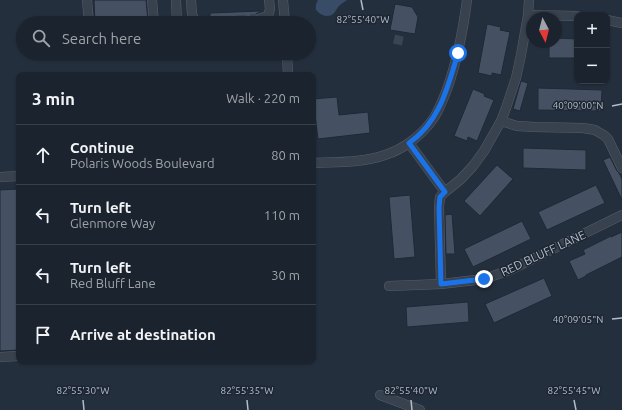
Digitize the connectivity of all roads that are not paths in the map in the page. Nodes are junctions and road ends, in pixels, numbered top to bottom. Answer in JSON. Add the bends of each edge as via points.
{"nodes":[{"id":1,"x":87,"y":0,"type":"edge"},
{"id":2,"x":152,"y":0,"type":"edge"},
{"id":3,"x":176,"y":0,"type":"edge"},
{"id":4,"x":191,"y":0,"type":"edge"},
{"id":5,"x":269,"y":0,"type":"edge"},
{"id":6,"x":283,"y":0,"type":"edge"},
{"id":7,"x":467,"y":0,"type":"edge"},
{"id":8,"x":529,"y":0,"type":"edge"},
{"id":9,"x":528,"y":12,"type":"edge"},
{"id":10,"x":88,"y":16,"type":"edge"},
{"id":11,"x":153,"y":16,"type":"edge"},
{"id":12,"x":177,"y":16,"type":"edge"},
{"id":13,"x":193,"y":16,"type":"edge"},
{"id":14,"x":268,"y":16,"type":"edge"},
{"id":15,"x":284,"y":16,"type":"edge"},
{"id":16,"x":562,"y":16,"type":"edge"},
{"id":17,"x":574,"y":16,"type":"edge"},
{"id":18,"x":610,"y":21,"type":"edge"},
{"id":19,"x":622,"y":23,"type":"edge"},
{"id":20,"x":526,"y":26,"type":"edge"},
{"id":21,"x":287,"y":60,"type":"edge"},
{"id":22,"x":288,"y":72,"type":"edge"},
{"id":23,"x":501,"y":121,"type":"junction"},
{"id":24,"x":409,"y":143,"type":"junction"},
{"id":25,"x":316,"y":163,"type":"edge"},
{"id":26,"x":622,"y":168,"type":"edge"},
{"id":27,"x":16,"y":176,"type":"edge"},
{"id":28,"x":0,"y":177,"type":"edge"},
{"id":29,"x":445,"y":192,"type":"junction"},
{"id":30,"x":622,"y":215,"type":"edge"},
{"id":31,"x":441,"y":284,"type":"junction"},
{"id":32,"x":389,"y":286,"type":"dead end"},
{"id":33,"x":16,"y":356,"type":"edge"},
{"id":34,"x":0,"y":357,"type":"edge"},
{"id":35,"x":380,"y":395,"type":"dead end"},
{"id":36,"x":420,"y":410,"type":"edge"}],
"edges":[{"from":1,"to":10,"type":"street"},
{"from":2,"to":11,"type":"street"},
{"from":3,"to":12,"type":"street"},
{"from":4,"to":13,"type":"street"},
{"from":5,"to":14,"type":"street"},
{"from":6,"to":15,"type":"street"},
{"from":7,"to":24,"type":"street","via":[[458,53],[440,106],[424,130]]},
{"from":8,"to":9,"type":"street"},
{"from":16,"to":17,"type":"street"},
{"from":18,"to":19,"type":"street"},
{"from":20,"to":23,"type":"street","via":[[516,78]]},
{"from":21,"to":22,"type":"street"},
{"from":23,"to":26,"type":"street","via":[[523,126],[595,130],[608,139]]},
{"from":23,"to":29,"type":"street","via":[[473,166]]},
{"from":24,"to":25,"type":"street","via":[[387,155],[372,159]]},
{"from":24,"to":29,"type":"street"},
{"from":27,"to":28,"type":"street"},
{"from":29,"to":31,"type":"street","via":[[440,197],[439,207]]},
{"from":30,"to":31,"type":"street","name":"RED BLUFF LANE","via":[[510,270],[484,279]]},
{"from":31,"to":32,"type":"street","name":"RED BLUFF LANE"},
{"from":33,"to":34,"type":"street"},
{"from":35,"to":36,"type":"street"}]}
